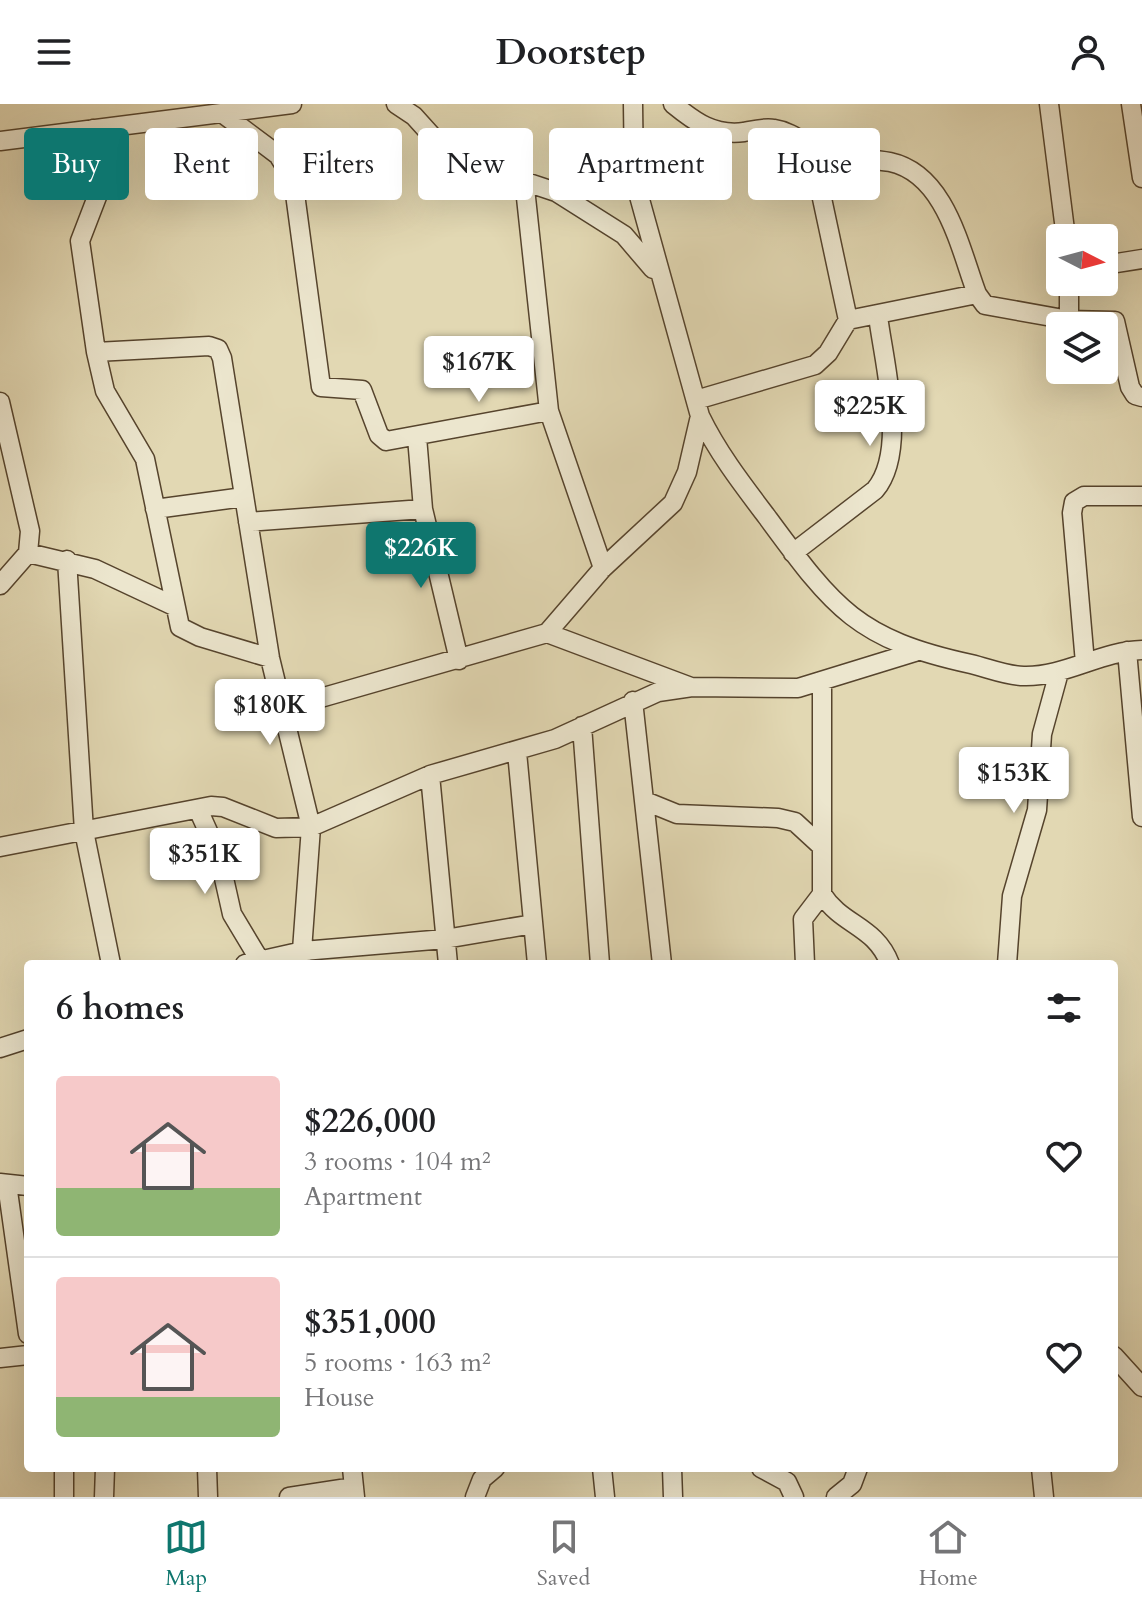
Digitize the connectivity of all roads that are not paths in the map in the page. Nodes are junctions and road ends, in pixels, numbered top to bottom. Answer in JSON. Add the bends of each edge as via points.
{"nodes":[{"id":1,"x":292,"y":104,"type":"edge"},
{"id":2,"x":396,"y":104,"type":"edge"},
{"id":3,"x":633,"y":104,"type":"edge"},
{"id":4,"x":673,"y":104,"type":"edge"},
{"id":5,"x":1049,"y":104,"type":"edge"},
{"id":6,"x":1131,"y":104,"type":"edge"},
{"id":7,"x":222,"y":113,"type":"junction"},
{"id":8,"x":101,"y":128,"type":"edge"},
{"id":9,"x":425,"y":128,"type":"edge"},
{"id":10,"x":748,"y":131,"type":"edge"},
{"id":11,"x":24,"y":138,"type":"edge"},
{"id":12,"x":0,"y":141,"type":"edge"},
{"id":13,"x":880,"y":161,"type":"edge"},
{"id":14,"x":1142,"y":178,"type":"edge"},
{"id":15,"x":533,"y":183,"type":"edge"},
{"id":16,"x":96,"y":200,"type":"edge"},
{"id":17,"x":526,"y":200,"type":"edge"},
{"id":18,"x":822,"y":200,"type":"edge"},
{"id":19,"x":1064,"y":224,"type":"edge"},
{"id":20,"x":1142,"y":259,"type":"edge"},
{"id":21,"x":1118,"y":263,"type":"edge"},
{"id":22,"x":660,"y":278,"type":"junction"},
{"id":23,"x":977,"y":294,"type":"junction"},
{"id":24,"x":878,"y":316,"type":"junction"},
{"id":25,"x":1046,"y":317,"type":"edge"},
{"id":26,"x":848,"y":320,"type":"junction"},
{"id":27,"x":1118,"y":334,"type":"edge"},
{"id":28,"x":96,"y":352,"type":"junction"},
{"id":29,"x":1142,"y":397,"type":"edge"},
{"id":30,"x":0,"y":402,"type":"edge"},
{"id":31,"x":698,"y":408,"type":"junction"},
{"id":32,"x":549,"y":411,"type":"junction"},
{"id":33,"x":417,"y":437,"type":"junction"},
{"id":34,"x":1142,"y":496,"type":"edge"},
{"id":35,"x":244,"y":497,"type":"junction"},
{"id":36,"x":155,"y":509,"type":"junction"},
{"id":37,"x":423,"y":509,"type":"junction"},
{"id":38,"x":248,"y":522,"type":"junction"},
{"id":39,"x":28,"y":553,"type":"junction"},
{"id":40,"x":793,"y":553,"type":"junction"},
{"id":41,"x":67,"y":560,"type":"junction"},
{"id":42,"x":603,"y":568,"type":"junction"},
{"id":43,"x":0,"y":585,"type":"edge"},
{"id":44,"x":174,"y":606,"type":"junction"},
{"id":45,"x":547,"y":633,"type":"junction"},
{"id":46,"x":1134,"y":650,"type":"edge"},
{"id":47,"x":915,"y":652,"type":"junction"},
{"id":48,"x":270,"y":658,"type":"junction"},
{"id":49,"x":459,"y":660,"type":"junction"},
{"id":50,"x":1085,"y":663,"type":"junction"},
{"id":51,"x":1059,"y":672,"type":"junction"},
{"id":52,"x":822,"y":682,"type":"junction"},
{"id":53,"x":692,"y":687,"type":"junction"},
{"id":54,"x":633,"y":701,"type":"junction"},
{"id":55,"x":282,"y":709,"type":"junction"},
{"id":56,"x":582,"y":726,"type":"junction"},
{"id":57,"x":517,"y":752,"type":"junction"},
{"id":58,"x":430,"y":775,"type":"junction"},
{"id":59,"x":645,"y":801,"type":"junction"},
{"id":60,"x":198,"y":809,"type":"junction"},
{"id":61,"x":1142,"y":817,"type":"edge"},
{"id":62,"x":311,"y":827,"type":"junction"},
{"id":63,"x":84,"y":831,"type":"junction"},
{"id":64,"x":820,"y":845,"type":"junction"},
{"id":65,"x":0,"y":847,"type":"edge"},
{"id":66,"x":822,"y":894,"type":"junction"},
{"id":67,"x":533,"y":924,"type":"junction"},
{"id":68,"x":445,"y":939,"type":"junction"},
{"id":69,"x":302,"y":958,"type":"edge"},
{"id":70,"x":110,"y":960,"type":"edge"},
{"id":71,"x":251,"y":960,"type":"edge"},
{"id":72,"x":277,"y":960,"type":"edge"},
{"id":73,"x":448,"y":960,"type":"edge"},
{"id":74,"x":537,"y":960,"type":"edge"},
{"id":75,"x":600,"y":960,"type":"edge"},
{"id":76,"x":662,"y":960,"type":"edge"},
{"id":77,"x":805,"y":960,"type":"edge"},
{"id":78,"x":888,"y":960,"type":"edge"},
{"id":79,"x":1007,"y":960,"type":"edge"},
{"id":80,"x":24,"y":1040,"type":"edge"},
{"id":81,"x":0,"y":1048,"type":"edge"},
{"id":82,"x":3,"y":1184,"type":"edge"},
{"id":83,"x":24,"y":1186,"type":"edge"},
{"id":84,"x":24,"y":1310,"type":"edge"},
{"id":85,"x":24,"y":1355,"type":"edge"},
{"id":86,"x":0,"y":1358,"type":"edge"},
{"id":87,"x":1118,"y":1360,"type":"edge"},
{"id":88,"x":1142,"y":1387,"type":"edge"},
{"id":89,"x":64,"y":1472,"type":"edge"},
{"id":90,"x":105,"y":1472,"type":"edge"},
{"id":91,"x":207,"y":1472,"type":"edge"},
{"id":92,"x":352,"y":1472,"type":"edge"},
{"id":93,"x":490,"y":1472,"type":"edge"},
{"id":94,"x":602,"y":1472,"type":"edge"},
{"id":95,"x":672,"y":1472,"type":"edge"},
{"id":96,"x":768,"y":1472,"type":"edge"},
{"id":97,"x":856,"y":1472,"type":"edge"},
{"id":98,"x":1041,"y":1472,"type":"edge"},
{"id":99,"x":354,"y":1492,"type":"edge"},
{"id":100,"x":64,"y":1497,"type":"edge"},
{"id":101,"x":104,"y":1497,"type":"edge"},
{"id":102,"x":208,"y":1497,"type":"edge"},
{"id":103,"x":289,"y":1497,"type":"edge"},
{"id":104,"x":475,"y":1497,"type":"edge"},
{"id":105,"x":605,"y":1497,"type":"edge"},
{"id":106,"x":673,"y":1497,"type":"edge"},
{"id":107,"x":794,"y":1497,"type":"edge"},
{"id":108,"x":836,"y":1497,"type":"edge"},
{"id":109,"x":1044,"y":1497,"type":"edge"}],
"edges":[{"from":1,"to":7,"type":"street"},
{"from":2,"to":9,"type":"street"},
{"from":3,"to":22,"type":"street","via":[[634,178]]},
{"from":4,"to":10,"type":"street","via":[[710,129],[727,134]]},
{"from":5,"to":19,"type":"street"},
{"from":6,"to":14,"type":"street"},
{"from":7,"to":8,"type":"street"},
{"from":7,"to":33,"type":"street","via":[[278,155],[293,179],[321,387],[362,390],[381,440]]},
{"from":11,"to":12,"type":"street"},
{"from":13,"to":23,"type":"street","via":[[922,180],[943,205]]},
{"from":15,"to":22,"type":"street","via":[[624,235]]},
{"from":16,"to":28,"type":"street","via":[[80,241]]},
{"from":17,"to":32,"type":"street"},
{"from":18,"to":26,"type":"street"},
{"from":20,"to":21,"type":"street"},
{"from":22,"to":31,"type":"street"},
{"from":23,"to":24,"type":"street"},
{"from":23,"to":25,"type":"street","via":[[997,310]]},
{"from":24,"to":26,"type":"street"},
{"from":24,"to":40,"type":"street","via":[[892,428],[891,462],[875,490]]},
{"from":26,"to":31,"type":"street","via":[[815,365]]},
{"from":27,"to":29,"type":"street","via":[[1130,387]]},
{"from":28,"to":35,"type":"street","via":[[218,349]]},
{"from":28,"to":36,"type":"street","via":[[109,400],[145,459]]},
{"from":30,"to":39,"type":"street","via":[[23,492]]},
{"from":31,"to":40,"type":"street","via":[[716,447]]},
{"from":31,"to":42,"type":"street","via":[[687,472],[673,503]]},
{"from":32,"to":33,"type":"street"},
{"from":32,"to":42,"type":"street"},
{"from":33,"to":37,"type":"street"},
{"from":34,"to":50,"type":"street","via":[[1084,496],[1074,502]]},
{"from":35,"to":36,"type":"street"},
{"from":35,"to":38,"type":"street"},
{"from":36,"to":44,"type":"street"},
{"from":37,"to":38,"type":"street"},
{"from":37,"to":49,"type":"street"},
{"from":38,"to":48,"type":"street"},
{"from":39,"to":41,"type":"street"},
{"from":39,"to":43,"type":"street"},
{"from":40,"to":47,"type":"street","via":[[821,591],[851,618]]},
{"from":41,"to":44,"type":"street"},
{"from":41,"to":63,"type":"street"},
{"from":42,"to":45,"type":"street"},
{"from":44,"to":48,"type":"street","via":[[180,627],[188,633]]},
{"from":45,"to":49,"type":"street"},
{"from":45,"to":53,"type":"street"},
{"from":46,"to":50,"type":"street"},
{"from":46,"to":61,"type":"street"},
{"from":47,"to":51,"type":"street","via":[[1019,676]]},
{"from":47,"to":52,"type":"street"},
{"from":48,"to":55,"type":"street"},
{"from":49,"to":55,"type":"street"},
{"from":50,"to":51,"type":"street"},
{"from":51,"to":79,"type":"street","via":[[1042,734],[1037,810],[1012,896]]},
{"from":52,"to":53,"type":"street","via":[[772,689]]},
{"from":52,"to":64,"type":"street"},
{"from":53,"to":54,"type":"street"},
{"from":54,"to":56,"type":"street"},
{"from":54,"to":59,"type":"street"},
{"from":55,"to":62,"type":"street"},
{"from":56,"to":57,"type":"street"},
{"from":56,"to":75,"type":"street"},
{"from":57,"to":58,"type":"street"},
{"from":57,"to":67,"type":"street"},
{"from":58,"to":62,"type":"street"},
{"from":58,"to":68,"type":"street"},
{"from":59,"to":64,"type":"street","via":[[677,814],[795,822]]},
{"from":59,"to":76,"type":"street"},
{"from":60,"to":62,"type":"street","via":[[223,807],[276,828]]},
{"from":60,"to":63,"type":"street"},
{"from":60,"to":71,"type":"street","via":[[219,856],[232,914]]},
{"from":62,"to":69,"type":"street"},
{"from":63,"to":65,"type":"street"},
{"from":63,"to":70,"type":"street"},
{"from":64,"to":66,"type":"street"},
{"from":66,"to":77,"type":"street","via":[[803,919]]},
{"from":66,"to":78,"type":"street","via":[[841,915],[876,937]]},
{"from":67,"to":68,"type":"street"},
{"from":67,"to":74,"type":"street"},
{"from":68,"to":69,"type":"street"},
{"from":68,"to":73,"type":"street"},
{"from":69,"to":72,"type":"street"},
{"from":80,"to":81,"type":"street"},
{"from":82,"to":83,"type":"street"},
{"from":82,"to":84,"type":"street"},
{"from":85,"to":86,"type":"street"},
{"from":87,"to":88,"type":"street"},
{"from":89,"to":100,"type":"street"},
{"from":90,"to":101,"type":"street"},
{"from":91,"to":102,"type":"street"},
{"from":92,"to":99,"type":"street"},
{"from":93,"to":104,"type":"street"},
{"from":94,"to":105,"type":"street"},
{"from":95,"to":106,"type":"street"},
{"from":96,"to":107,"type":"street","via":[[787,1482]]},
{"from":97,"to":108,"type":"street","via":[[852,1484]]},
{"from":98,"to":109,"type":"street"},
{"from":99,"to":103,"type":"street"}]}
